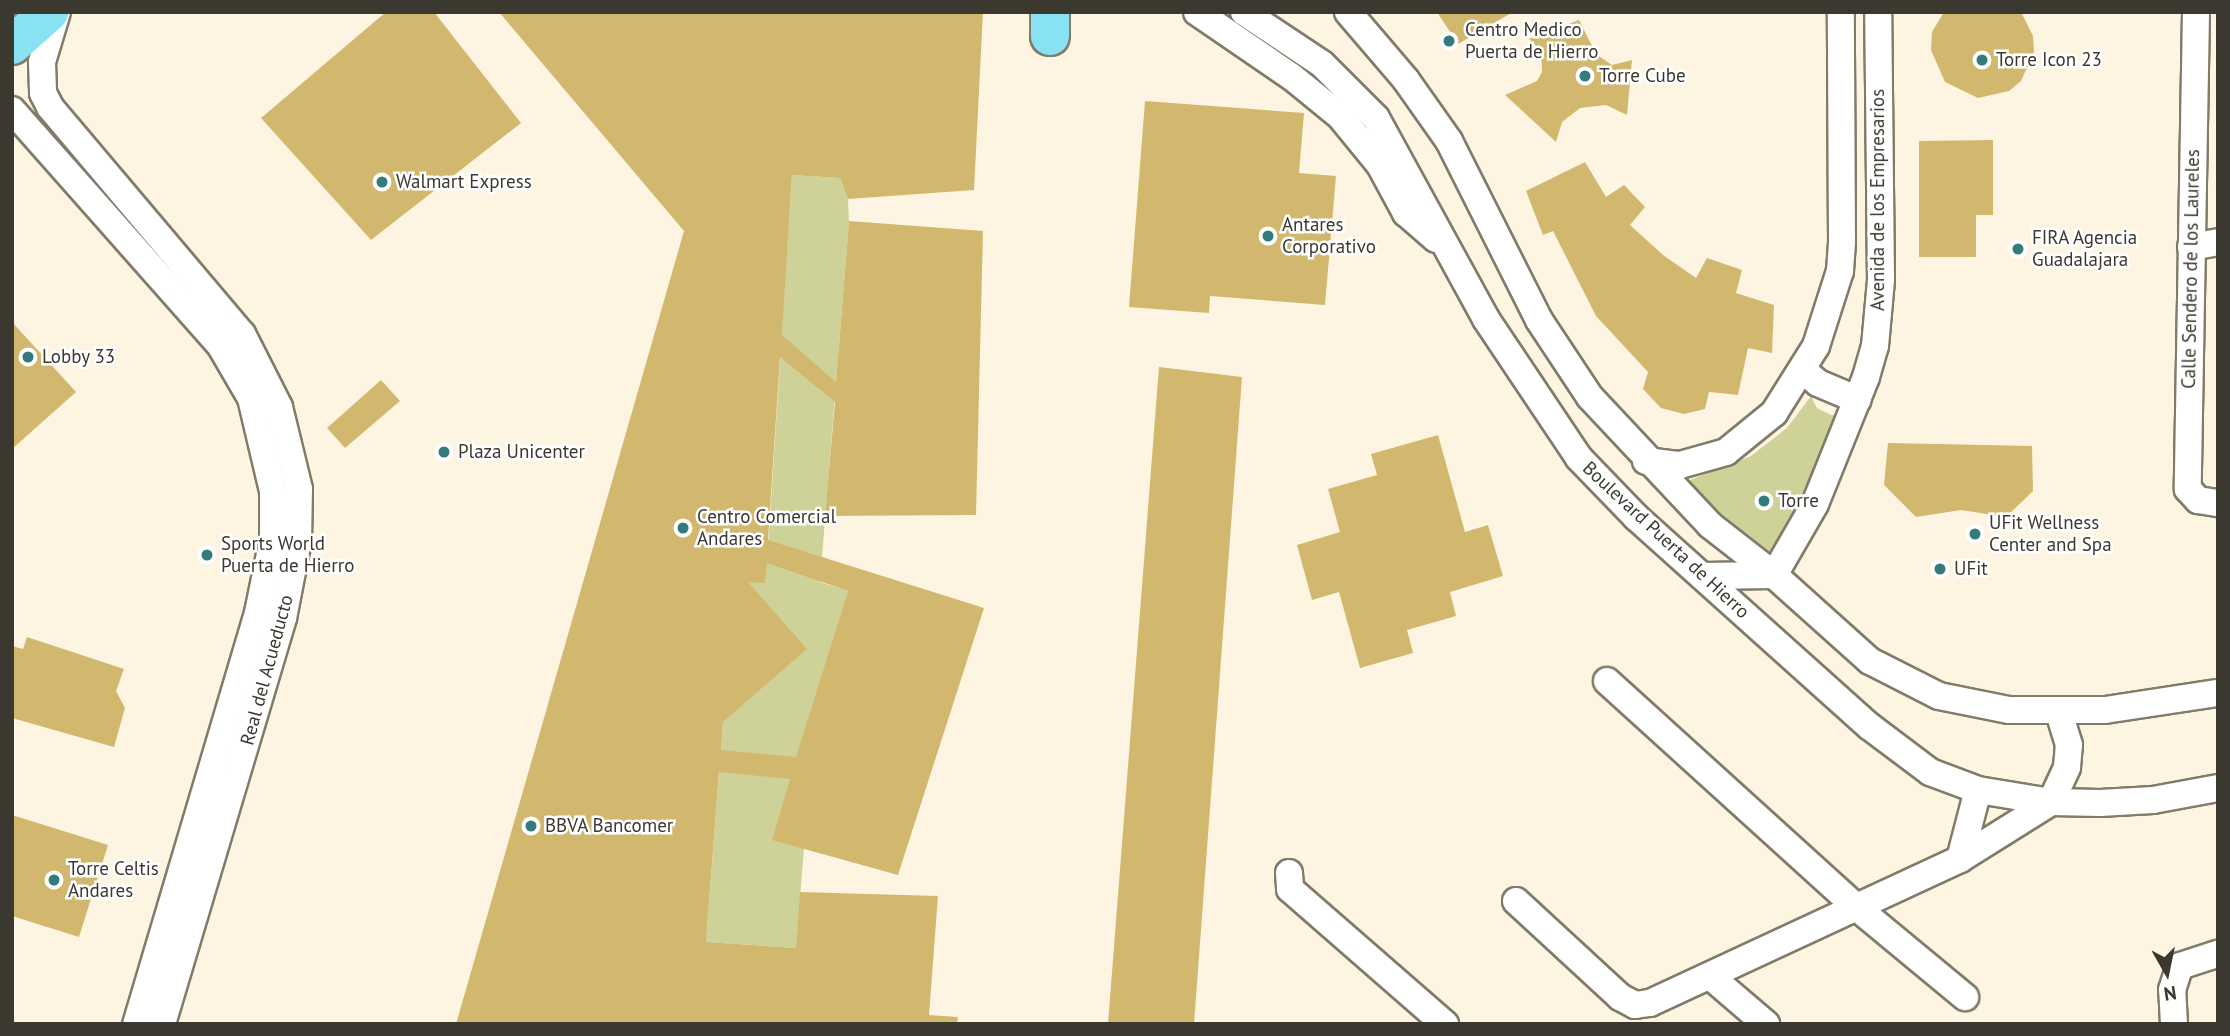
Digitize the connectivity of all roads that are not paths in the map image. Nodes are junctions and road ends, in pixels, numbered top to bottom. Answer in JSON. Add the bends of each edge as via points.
{"nodes":[{"id":1,"x":49,"y":12,"type":"edge"},
{"id":2,"x":57,"y":12,"type":"edge"},
{"id":3,"x":1197,"y":12,"type":"edge"},
{"id":4,"x":1244,"y":12,"type":"edge"},
{"id":5,"x":1348,"y":12,"type":"edge"},
{"id":6,"x":1841,"y":12,"type":"edge"},
{"id":7,"x":1878,"y":12,"type":"edge"},
{"id":8,"x":2202,"y":14,"type":"edge"},
{"id":9,"x":12,"y":45,"type":"edge"},
{"id":10,"x":12,"y":110,"type":"edge"},
{"id":11,"x":2218,"y":242,"type":"edge"},
{"id":12,"x":1447,"y":247,"type":"junction"},
{"id":13,"x":2192,"y":247,"type":"junction"},
{"id":14,"x":1803,"y":370,"type":"junction"},
{"id":15,"x":1858,"y":400,"type":"junction"},
{"id":16,"x":1646,"y":461,"type":"junction"},
{"id":17,"x":1682,"y":499,"type":"junction"},
{"id":18,"x":2218,"y":503,"type":"edge"},
{"id":19,"x":1650,"y":530,"type":"junction"},
{"id":20,"x":1774,"y":575,"type":"junction"},
{"id":21,"x":1702,"y":576,"type":"junction"},
{"id":22,"x":1607,"y":681,"type":"dead end"},
{"id":23,"x":2218,"y":693,"type":"edge"},
{"id":24,"x":2059,"y":712,"type":"junction"},
{"id":25,"x":2218,"y":788,"type":"edge"},
{"id":26,"x":1978,"y":790,"type":"junction"},
{"id":27,"x":2052,"y":802,"type":"junction"},
{"id":28,"x":1960,"y":859,"type":"junction"},
{"id":29,"x":1289,"y":873,"type":"dead end"},
{"id":30,"x":1516,"y":901,"type":"dead end"},
{"id":31,"x":1856,"y":906,"type":"junction"},
{"id":32,"x":2218,"y":954,"type":"edge"},
{"id":33,"x":1710,"y":976,"type":"junction"},
{"id":34,"x":1965,"y":997,"type":"dead end"},
{"id":35,"x":136,"y":1024,"type":"edge"},
{"id":36,"x":162,"y":1024,"type":"edge"},
{"id":37,"x":1445,"y":1024,"type":"edge"},
{"id":38,"x":1766,"y":1024,"type":"edge"},
{"id":39,"x":2174,"y":1024,"type":"edge"}],
"edges":[{"from":1,"to":9,"type":"main road"},
{"from":2,"to":36,"type":"street","name":"Real del Acueducto","via":[[42,62],[43,93],[50,107],[242,334],[279,407],[299,489],[298,541],[283,618]]},
{"from":3,"to":12,"type":"street","via":[[1340,116],[1380,165],[1406,213]]},
{"from":4,"to":12,"type":"street","name":"Boulevard Puerta de Hierro","via":[[1322,64],[1361,100],[1390,140]]},
{"from":5,"to":16,"type":"street","via":[[1428,109],[1449,141],[1539,320],[1590,397]]},
{"from":6,"to":14,"type":"street","name":"Avenida de los Empresarios","via":[[1840,271],[1827,319]]},
{"from":7,"to":15,"type":"street","name":"Avenida de los Empresarios","via":[[1881,280],[1875,345]]},
{"from":8,"to":13,"type":"street","name":"Calle Sendero de los Laureles"},
{"from":10,"to":35,"type":"street","name":"Real del Acueducto","via":[[220,345],[251,398],[273,491],[273,539],[258,613]]},
{"from":11,"to":13,"type":"street"},
{"from":12,"to":19,"type":"street","name":"Boulevard Puerta de Hierro","via":[[1486,319],[1579,458]]},
{"from":13,"to":18,"type":"street","name":"Calle Sendero de los Laureles","via":[[2188,489],[2198,500]]},
{"from":14,"to":15,"type":"street","via":[[1818,383]]},
{"from":14,"to":16,"type":"street","name":"Avenida de los Empresarios","via":[[1774,413],[1726,452],[1680,465]]},
{"from":15,"to":20,"type":"street","name":"Avenida de los Empresarios","via":[[1815,504]]},
{"from":16,"to":17,"type":"street"},
{"from":17,"to":19,"type":"street"},
{"from":17,"to":20,"type":"street"},
{"from":19,"to":21,"type":"street","name":"Boulevard Puerta de Hierro"},
{"from":20,"to":21,"type":"street"},
{"from":20,"to":24,"type":"street","via":[[1870,661],[1899,678],[1970,705]]},
{"from":21,"to":26,"type":"street","name":"Boulevard Puerta de Hierro","via":[[1880,734],[1930,772]]},
{"from":22,"to":31,"type":"street"},
{"from":23,"to":24,"type":"street","via":[[2150,706]]},
{"from":24,"to":27,"type":"street","via":[[2069,745],[2067,767]]},
{"from":25,"to":27,"type":"street","name":"Boulevard Puerta de Hierro","via":[[2153,800]]},
{"from":26,"to":27,"type":"street","name":"Boulevard Puerta de Hierro"},
{"from":26,"to":28,"type":"street"},
{"from":27,"to":28,"type":"street"},
{"from":28,"to":31,"type":"street"},
{"from":29,"to":37,"type":"street","via":[[1290,888]]},
{"from":30,"to":33,"type":"street","via":[[1620,998],[1635,1005]]},
{"from":31,"to":33,"type":"street"},
{"from":31,"to":34,"type":"street"},
{"from":32,"to":39,"type":"street","via":[[2180,966],[2172,990]]},
{"from":33,"to":38,"type":"street"}]}
